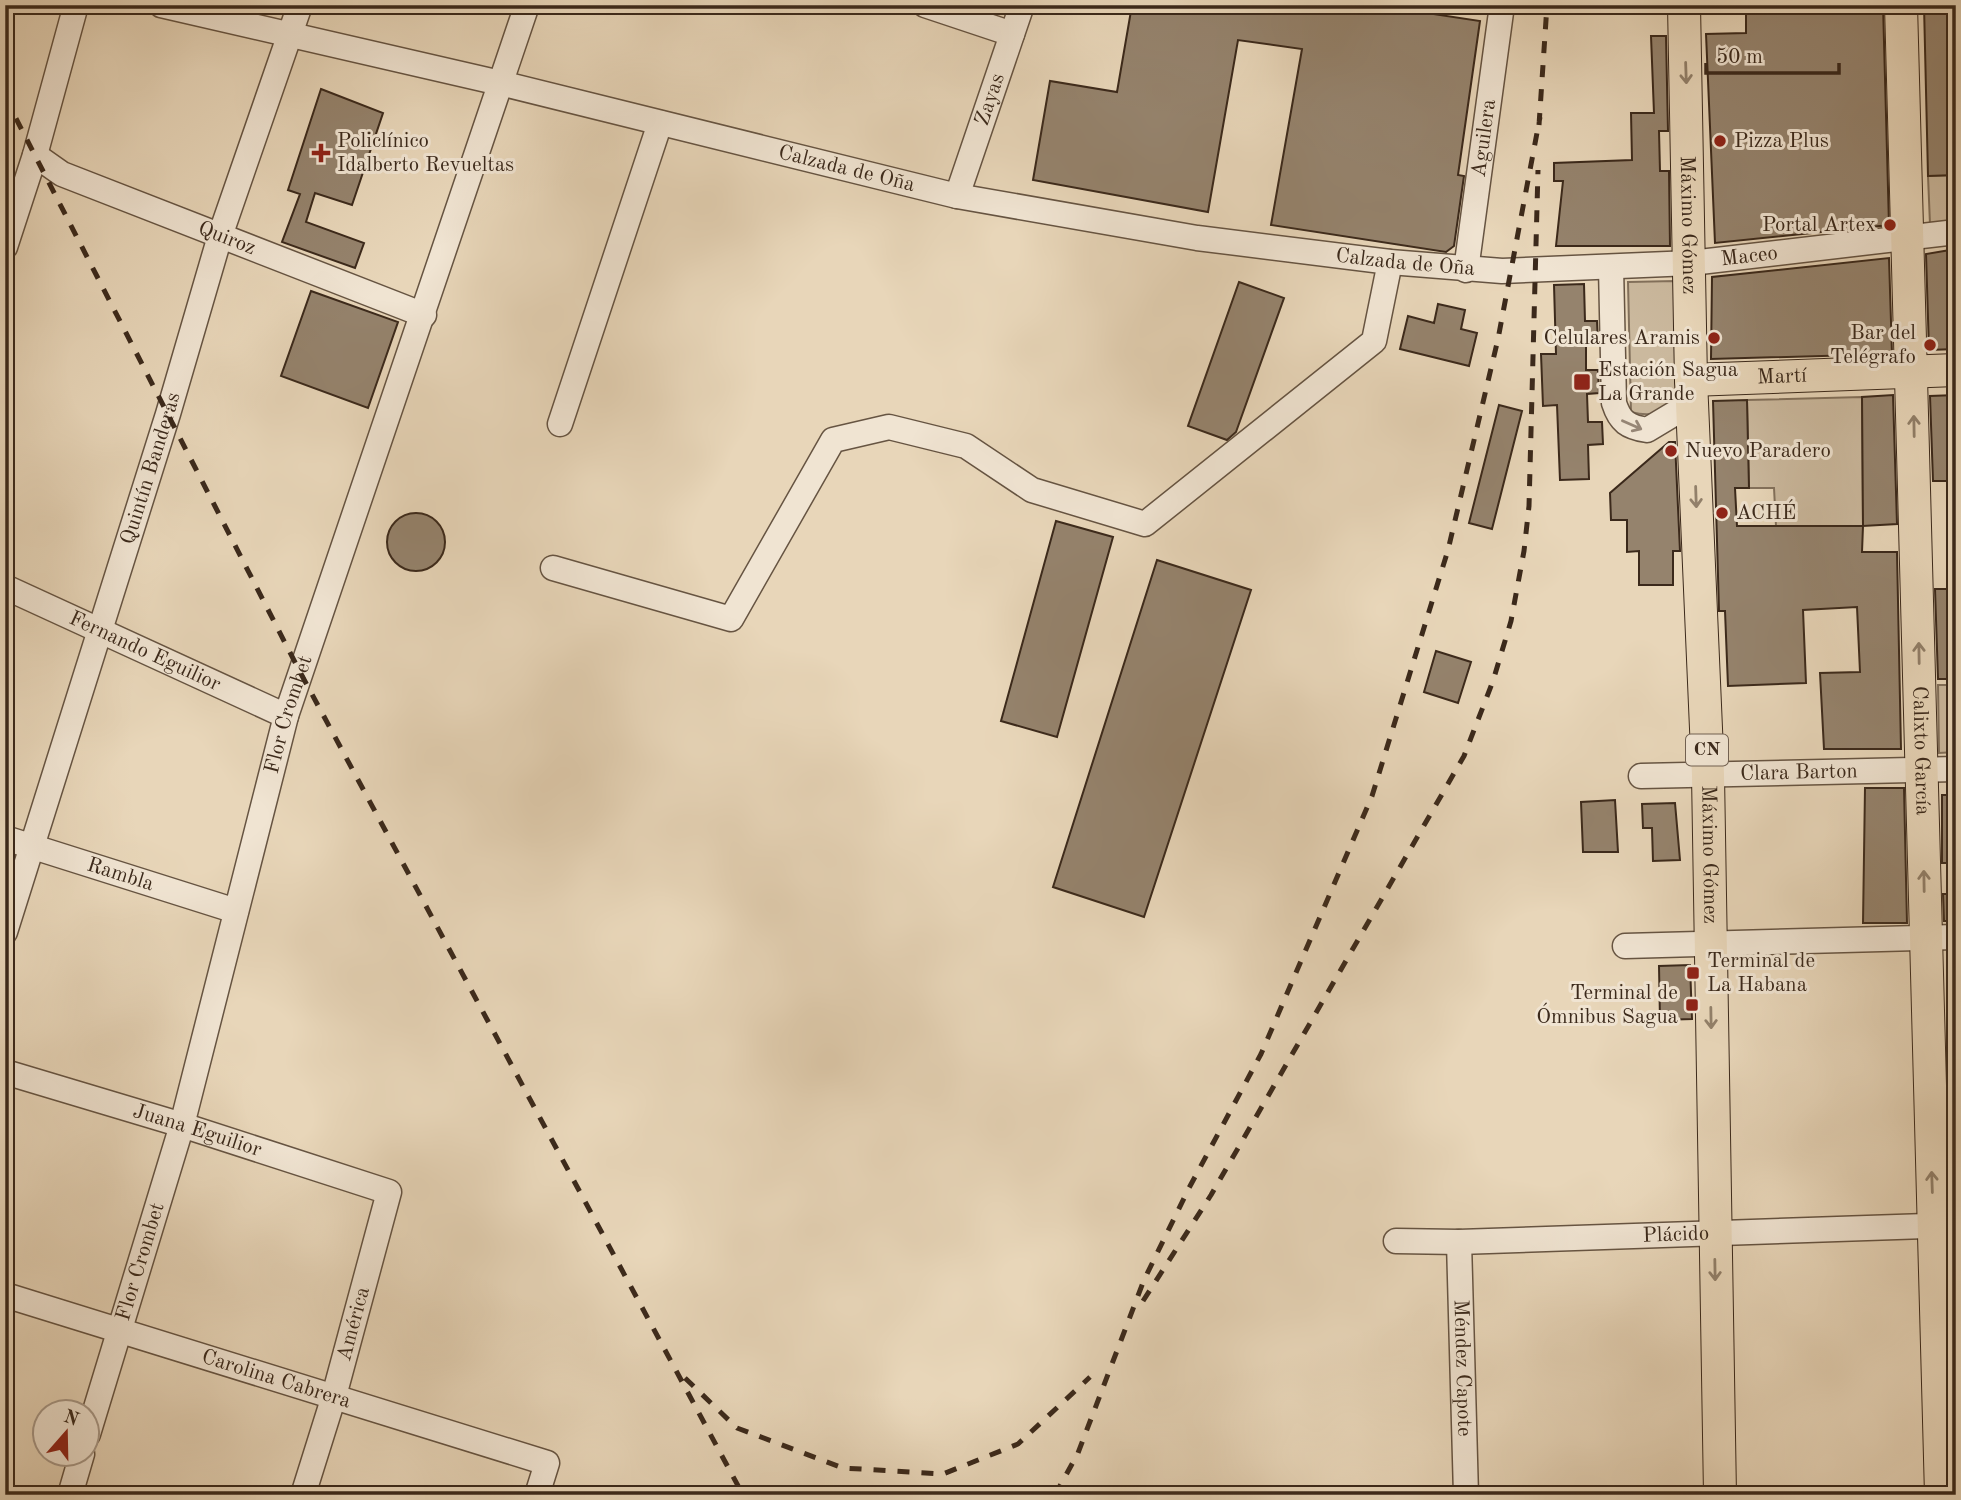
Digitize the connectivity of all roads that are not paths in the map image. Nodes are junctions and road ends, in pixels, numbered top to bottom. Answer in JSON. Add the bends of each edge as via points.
{"nodes":[{"id":1,"x":76,"y":5,"type":"edge"},
{"id":2,"x":161,"y":5,"type":"edge"},
{"id":3,"x":300,"y":5,"type":"edge"},
{"id":4,"x":527,"y":5,"type":"edge"},
{"id":5,"x":925,"y":5,"type":"edge"},
{"id":6,"x":1021,"y":5,"type":"edge"},
{"id":7,"x":1502,"y":5,"type":"edge"},
{"id":8,"x":1684,"y":5,"type":"edge"},
{"id":9,"x":1901,"y":5,"type":"edge"},
{"id":10,"x":1012,"y":34,"type":"junction"},
{"id":11,"x":290,"y":36,"type":"junction"},
{"id":12,"x":500,"y":83,"type":"junction"},
{"id":13,"x":660,"y":123,"type":"junction"},
{"id":14,"x":35,"y":155,"type":"junction"},
{"id":15,"x":957,"y":196,"type":"junction"},
{"id":16,"x":1956,"y":232,"type":"edge"},
{"id":17,"x":220,"y":236,"type":"junction"},
{"id":18,"x":7,"y":238,"type":"edge"},
{"id":19,"x":1909,"y":240,"type":"junction"},
{"id":20,"x":1390,"y":262,"type":"junction"},
{"id":21,"x":1691,"y":263,"type":"junction"},
{"id":22,"x":1611,"y":267,"type":"junction"},
{"id":23,"x":1466,"y":270,"type":"junction"},
{"id":24,"x":1542,"y":270,"type":"joint"},
{"id":25,"x":424,"y":315,"type":"junction"},
{"id":26,"x":1956,"y":370,"type":"edge"},
{"id":27,"x":1913,"y":372,"type":"junction"},
{"id":28,"x":1692,"y":406,"type":"junction"},
{"id":29,"x":561,"y":424,"type":"dead end"},
{"id":30,"x":554,"y":568,"type":"dead end"},
{"id":31,"x":5,"y":586,"type":"edge"},
{"id":32,"x":99,"y":630,"type":"junction"},
{"id":33,"x":286,"y":716,"type":"junction"},
{"id":34,"x":1921,"y":769,"type":"junction"},
{"id":35,"x":1956,"y":769,"type":"edge"},
{"id":36,"x":1708,"y":775,"type":"junction"},
{"id":37,"x":1641,"y":776,"type":"dead end"},
{"id":38,"x":5,"y":838,"type":"edge"},
{"id":39,"x":30,"y":846,"type":"junction"},
{"id":40,"x":236,"y":911,"type":"junction"},
{"id":41,"x":5,"y":932,"type":"edge"},
{"id":42,"x":1940,"y":937,"type":"edge"},
{"id":43,"x":1710,"y":943,"type":"junction"},
{"id":44,"x":1625,"y":946,"type":"dead end"},
{"id":45,"x":5,"y":1072,"type":"edge"},
{"id":46,"x":182,"y":1125,"type":"junction"},
{"id":47,"x":389,"y":1192,"type":"joint"},
{"id":48,"x":1944,"y":1226,"type":"edge"},
{"id":49,"x":1714,"y":1234,"type":"junction"},
{"id":50,"x":1396,"y":1241,"type":"dead end"},
{"id":51,"x":1459,"y":1242,"type":"junction"},
{"id":52,"x":5,"y":1295,"type":"edge"},
{"id":53,"x":118,"y":1330,"type":"junction"},
{"id":54,"x":334,"y":1396,"type":"junction"},
{"id":55,"x":98,"y":1398,"type":"edge"},
{"id":56,"x":78,"y":1468,"type":"edge"},
{"id":57,"x":70,"y":1495,"type":"edge"},
{"id":58,"x":303,"y":1495,"type":"edge"},
{"id":59,"x":537,"y":1495,"type":"edge"},
{"id":60,"x":1466,"y":1495,"type":"edge"},
{"id":61,"x":1720,"y":1495,"type":"edge"},
{"id":62,"x":1941,"y":1495,"type":"edge"}],
"edges":[{"from":1,"to":14,"type":"street"},
{"from":2,"to":11,"type":"street","name":"Calzada de Oña"},
{"from":3,"to":11,"type":"street","name":"Quintín Banderas"},
{"from":4,"to":12,"type":"street","name":"Flor Crombet"},
{"from":5,"to":10,"type":"street"},
{"from":6,"to":10,"type":"street","name":"Zayas"},
{"from":7,"to":23,"type":"street","name":"Aguilera"},
{"from":8,"to":21,"type":"main road","name":"Máximo Gómez","number":"CN","one_way":true},
{"from":9,"to":19,"type":"main road","name":"Calixto García"},
{"from":10,"to":15,"type":"street","name":"Zayas"},
{"from":11,"to":12,"type":"street","name":"Calzada de Oña"},
{"from":11,"to":17,"type":"street","name":"Quintín Banderas"},
{"from":12,"to":13,"type":"street","name":"Calzada de Oña"},
{"from":12,"to":25,"type":"street","name":"Flor Crombet"},
{"from":13,"to":15,"type":"street","name":"Calzada de Oña"},
{"from":13,"to":29,"type":"street"},
{"from":14,"to":17,"type":"street","name":"Quiroz","via":[[62,174]]},
{"from":14,"to":18,"type":"street"},
{"from":15,"to":20,"type":"street","name":"Calzada de Oña","via":[[1197,238]]},
{"from":16,"to":19,"type":"street","name":"Maceo"},
{"from":17,"to":25,"type":"street","name":"Quiroz"},
{"from":17,"to":32,"type":"street","name":"Quintín Banderas"},
{"from":19,"to":21,"type":"street","name":"Maceo"},
{"from":19,"to":27,"type":"main road","name":"Calixto García"},
{"from":20,"to":23,"type":"street","name":"Calzada de Oña"},
{"from":20,"to":30,"type":"street","via":[[1374,341],[1145,524],[1032,490],[966,446],[890,427],[833,440],[731,619]]},
{"from":21,"to":22,"type":"street","name":"Maceo"},
{"from":21,"to":28,"type":"main road","name":"Máximo Gómez","number":"CN"},
{"from":22,"to":24,"type":"street","name":"Maceo"},
{"from":22,"to":28,"type":"street","one_way":true,"via":[[1614,404],[1619,419],[1632,428],[1647,430]]},
{"from":23,"to":24,"type":"street","name":"Calzada de Oña"},
{"from":25,"to":33,"type":"street","name":"Flor Crombet"},
{"from":26,"to":27,"type":"main road","name":"Martí"},
{"from":27,"to":28,"type":"main road","name":"Martí","via":[[1723,379]]},
{"from":34,"to":27,"type":"main road","name":"Calixto García","one_way":true},
{"from":28,"to":36,"type":"main road","name":"Máximo Gómez","number":"CN","one_way":true},
{"from":31,"to":32,"type":"street","name":"Fernando Eguilior"},
{"from":32,"to":33,"type":"street","name":"Fernando Eguilior"},
{"from":32,"to":39,"type":"street","name":"Quintín Banderas"},
{"from":33,"to":40,"type":"street","name":"Flor Crombet"},
{"from":34,"to":35,"type":"street","name":"Clara Barton"},
{"from":34,"to":36,"type":"street","name":"Clara Barton"},
{"from":42,"to":34,"type":"main road","name":"Calixto García","one_way":true},
{"from":36,"to":37,"type":"street","name":"Clara Barton"},
{"from":36,"to":43,"type":"main road","name":"Máximo Gómez","number":"CN"},
{"from":38,"to":39,"type":"street","name":"Rambla"},
{"from":39,"to":40,"type":"street","name":"Rambla"},
{"from":39,"to":41,"type":"street","name":"Quintín Banderas"},
{"from":40,"to":46,"type":"street","name":"Flor Crombet"},
{"from":42,"to":43,"type":"street"},
{"from":48,"to":42,"type":"main road","name":"Calixto García","one_way":true},
{"from":43,"to":44,"type":"street"},
{"from":43,"to":49,"type":"main road","name":"Máximo Gómez","number":"CN","one_way":true},
{"from":45,"to":46,"type":"street","name":"Juana Eguilior"},
{"from":46,"to":47,"type":"street","name":"Juana Eguilior"},
{"from":46,"to":53,"type":"street","name":"Flor Crombet"},
{"from":47,"to":54,"type":"street","name":"América"},
{"from":48,"to":49,"type":"street","name":"Plácido"},
{"from":48,"to":62,"type":"main road","name":"Calixto García"},
{"from":49,"to":51,"type":"street","name":"Plácido"},
{"from":49,"to":61,"type":"main road","name":"Máximo Gómez","number":"CN","one_way":true},
{"from":50,"to":51,"type":"street","name":"Plácido"},
{"from":51,"to":60,"type":"street","name":"Méndez Capote"},
{"from":52,"to":53,"type":"street","name":"Carolina Cabrera"},
{"from":53,"to":54,"type":"street","name":"Carolina Cabrera"},
{"from":53,"to":55,"type":"street","name":"Flor Crombet"},
{"from":54,"to":58,"type":"street","name":"América"},
{"from":54,"to":59,"type":"street","name":"Carolina Cabrera","via":[[547,1463]]},
{"from":56,"to":57,"type":"street"}]}
